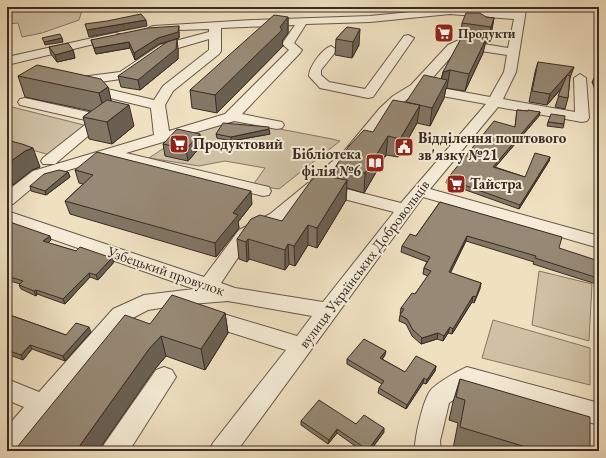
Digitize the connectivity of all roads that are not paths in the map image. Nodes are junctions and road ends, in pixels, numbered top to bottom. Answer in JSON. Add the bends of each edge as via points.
{"nodes":[{"id":1,"x":397,"y":7,"type":"edge"},
{"id":2,"x":423,"y":7,"type":"edge"},
{"id":3,"x":457,"y":7,"type":"edge"},
{"id":4,"x":520,"y":11,"type":"edge"},
{"id":5,"x":370,"y":19,"type":"junction"},
{"id":6,"x":302,"y":22,"type":"junction"},
{"id":7,"x":214,"y":30,"type":"junction"},
{"id":8,"x":349,"y":30,"type":"edge"},
{"id":9,"x":143,"y":31,"type":"edge"},
{"id":10,"x":124,"y":34,"type":"edge"},
{"id":11,"x":408,"y":38,"type":"dead end"},
{"id":12,"x":331,"y":50,"type":"dead end"},
{"id":13,"x":513,"y":52,"type":"junction"},
{"id":14,"x":7,"y":61,"type":"edge"},
{"id":15,"x":580,"y":78,"type":"dead end"},
{"id":16,"x":416,"y":88,"type":"junction"},
{"id":17,"x":25,"y":102,"type":"dead end"},
{"id":18,"x":494,"y":104,"type":"junction"},
{"id":19,"x":158,"y":105,"type":"junction"},
{"id":20,"x":231,"y":116,"type":"junction"},
{"id":21,"x":277,"y":125,"type":"dead end"},
{"id":22,"x":162,"y":137,"type":"junction"},
{"id":23,"x":106,"y":153,"type":"junction"},
{"id":24,"x":67,"y":165,"type":"junction"},
{"id":25,"x":314,"y":187,"type":"junction"},
{"id":26,"x":263,"y":191,"type":"dead end"},
{"id":27,"x":419,"y":191,"type":"junction"},
{"id":28,"x":7,"y":200,"type":"edge"},
{"id":29,"x":405,"y":209,"type":"junction"},
{"id":30,"x":7,"y":217,"type":"edge"},
{"id":31,"x":599,"y":242,"type":"edge"},
{"id":32,"x":208,"y":286,"type":"junction"},
{"id":33,"x":233,"y":295,"type":"junction"},
{"id":34,"x":329,"y":311,"type":"junction"},
{"id":35,"x":217,"y":320,"type":"edge"},
{"id":36,"x":302,"y":346,"type":"junction"},
{"id":37,"x":164,"y":378,"type":"dead end"},
{"id":38,"x":7,"y":389,"type":"edge"},
{"id":39,"x":42,"y":404,"type":"junction"},
{"id":40,"x":599,"y":414,"type":"edge"},
{"id":41,"x":7,"y":445,"type":"edge"},
{"id":42,"x":114,"y":451,"type":"edge"},
{"id":43,"x":222,"y":451,"type":"edge"},
{"id":44,"x":428,"y":451,"type":"edge"}],
"edges":[{"from":1,"to":5,"type":"street","via":[[380,12]]},
{"from":2,"to":3,"type":"street"},
{"from":4,"to":5,"type":"street","via":[[462,10]]},
{"from":4,"to":13,"type":"street","name":"вулиця Українських Добровольців"},
{"from":5,"to":6,"type":"street"},
{"from":5,"to":8,"type":"street","via":[[353,25]]},
{"from":6,"to":7,"type":"street"},
{"from":6,"to":20,"type":"street","via":[[288,44],[296,50]]},
{"from":7,"to":9,"type":"street"},
{"from":7,"to":19,"type":"street","via":[[215,51],[168,89]]},
{"from":7,"to":19,"type":"street","via":[[164,48],[123,75],[66,82]]},
{"from":10,"to":14,"type":"street"},
{"from":11,"to":12,"type":"street","via":[[368,94],[325,85],[315,76],[316,70]]},
{"from":13,"to":16,"type":"street","via":[[459,44],[446,54]]},
{"from":13,"to":18,"type":"street","name":"вулиця Українських Добровольців","via":[[510,72]]},
{"from":15,"to":18,"type":"street","via":[[582,118]]},
{"from":16,"to":18,"type":"street"},
{"from":16,"to":25,"type":"street","via":[[385,111],[350,153]]},
{"from":17,"to":24,"type":"street","via":[[101,119],[42,159]]},
{"from":18,"to":27,"type":"street","name":"вулиця Українських Добровольців"},
{"from":19,"to":22,"type":"street"},
{"from":20,"to":21,"type":"street"},
{"from":20,"to":22,"type":"street"},
{"from":22,"to":23,"type":"street"},
{"from":23,"to":24,"type":"street"},
{"from":23,"to":26,"type":"street"},
{"from":24,"to":28,"type":"street","via":[[39,174]]},
{"from":25,"to":29,"type":"street"},
{"from":25,"to":32,"type":"street","via":[[276,218],[245,234]]},
{"from":27,"to":29,"type":"street","name":"вулиця Українських Добровольців"},
{"from":27,"to":31,"type":"street"},
{"from":29,"to":34,"type":"street","name":"вулиця Українських Добровольців"},
{"from":30,"to":32,"type":"street","name":"Узбецький провулок"},
{"from":32,"to":33,"type":"street","name":"Узбецький провулок"},
{"from":33,"to":34,"type":"street","name":"Узбецький провулок"},
{"from":33,"to":39,"type":"street","via":[[172,298],[144,303],[120,315]]},
{"from":34,"to":36,"type":"street","name":"вулиця Українських Добровольців"},
{"from":35,"to":36,"type":"street"},
{"from":36,"to":43,"type":"street","name":"вулиця Українських Добровольців"},
{"from":37,"to":42,"type":"street"},
{"from":38,"to":39,"type":"street"},
{"from":39,"to":41,"type":"street"},
{"from":40,"to":44,"type":"street","via":[[467,377],[439,397],[427,441]]}]}
